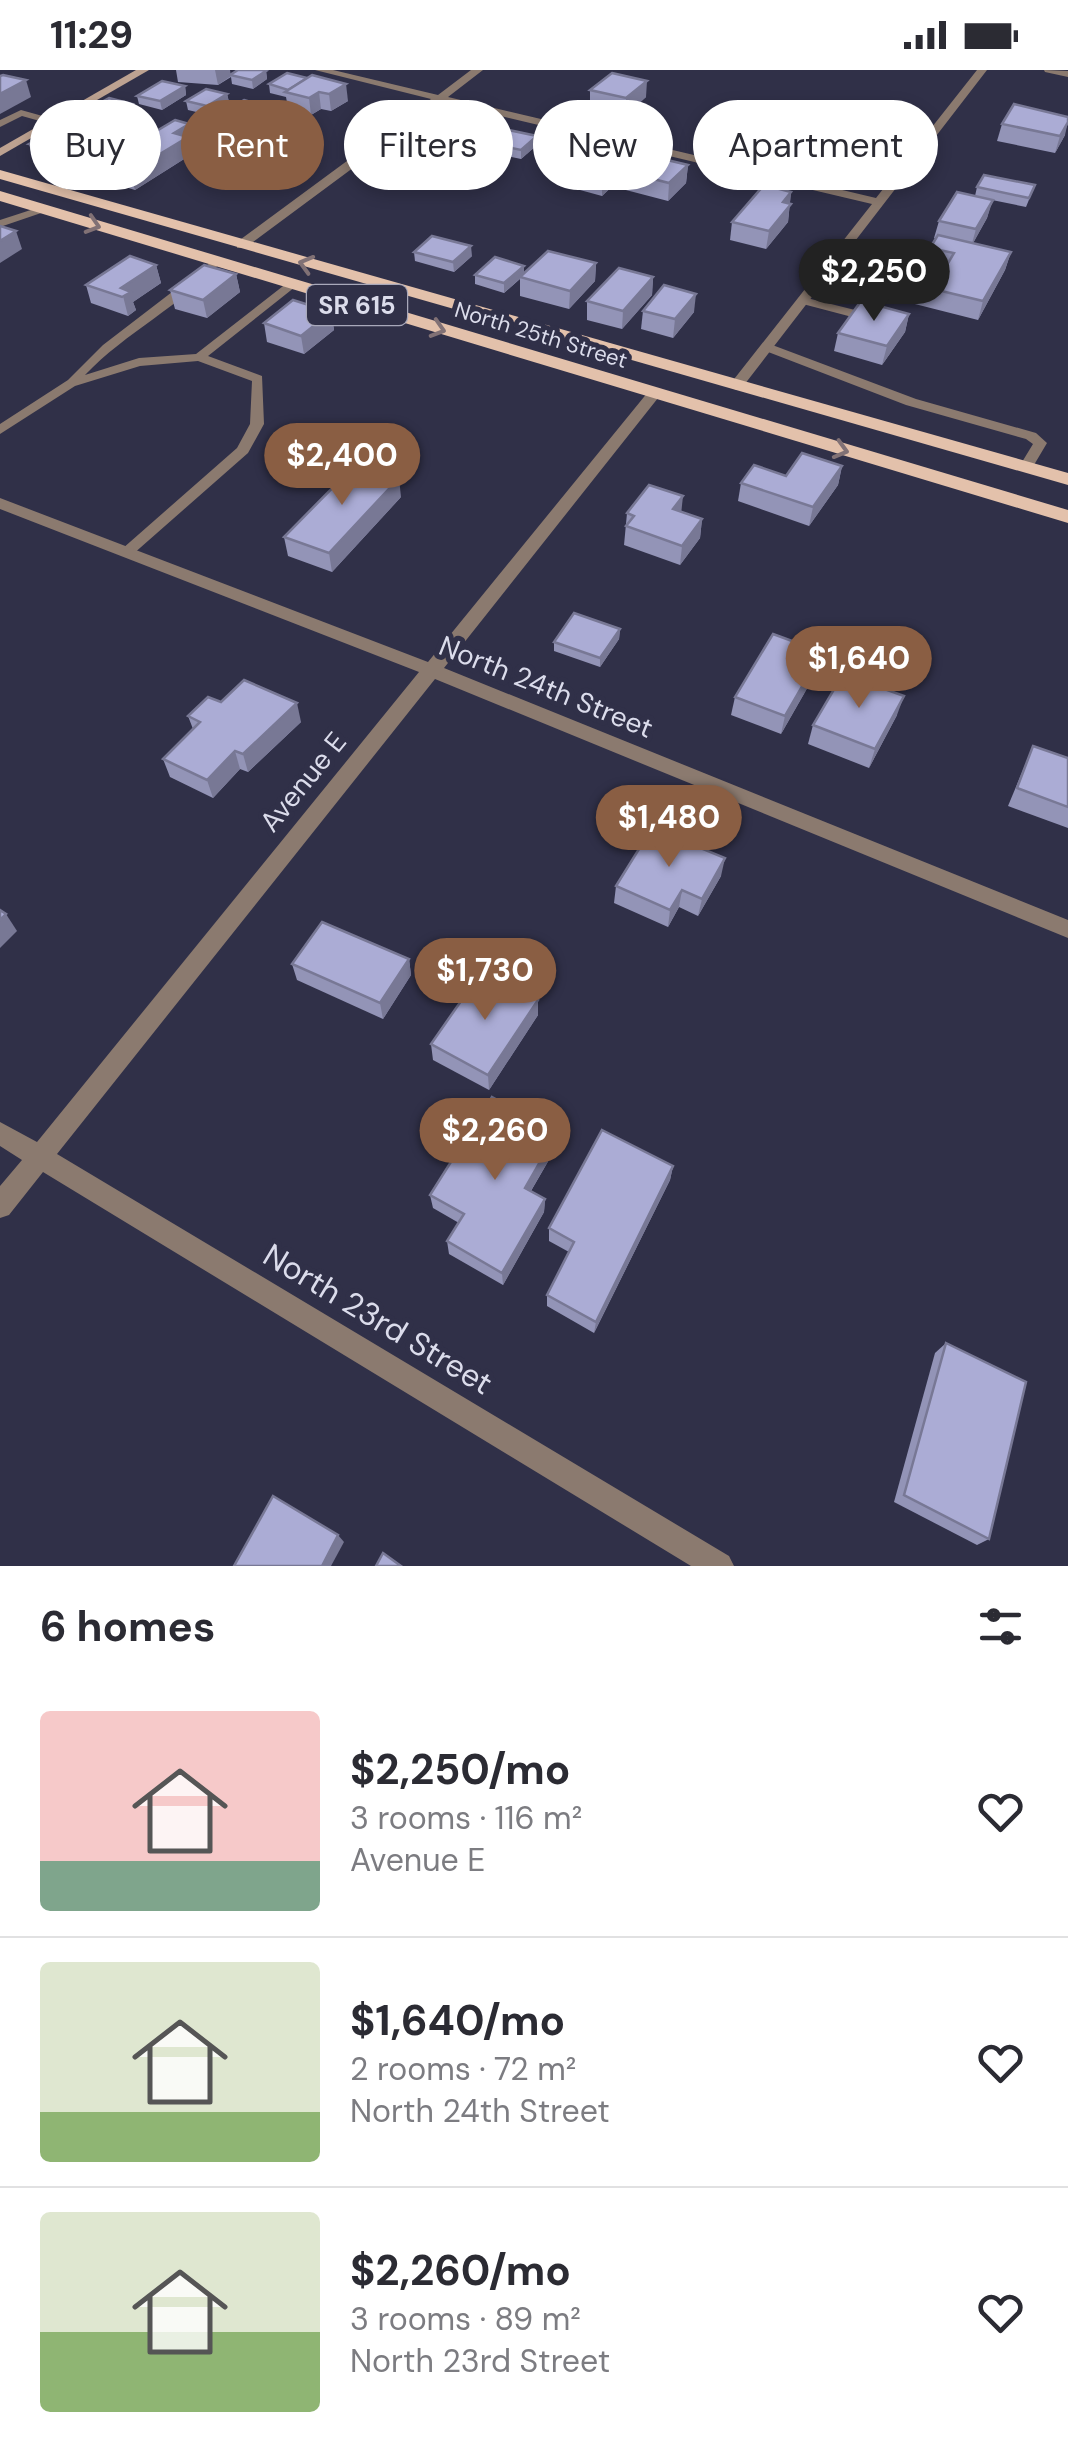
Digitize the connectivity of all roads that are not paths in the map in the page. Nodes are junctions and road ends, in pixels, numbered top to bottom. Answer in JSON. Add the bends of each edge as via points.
{"nodes":[{"id":1,"x":144,"y":70,"type":"edge"},
{"id":2,"x":320,"y":70,"type":"edge"},
{"id":3,"x":478,"y":70,"type":"edge"},
{"id":4,"x":982,"y":70,"type":"edge"},
{"id":5,"x":1049,"y":70,"type":"edge"},
{"id":6,"x":1068,"y":74,"type":"edge"},
{"id":7,"x":438,"y":98,"type":"junction"},
{"id":8,"x":92,"y":100,"type":"edge"},
{"id":9,"x":30,"y":116,"type":"edge"},
{"id":10,"x":0,"y":124,"type":"edge"},
{"id":11,"x":30,"y":136,"type":"edge"},
{"id":12,"x":0,"y":153,"type":"edge"},
{"id":13,"x":0,"y":174,"type":"edge"},
{"id":14,"x":0,"y":196,"type":"edge"},
{"id":15,"x":880,"y":202,"type":"junction"},
{"id":16,"x":42,"y":210,"type":"junction"},
{"id":17,"x":0,"y":224,"type":"edge"},
{"id":18,"x":241,"y":245,"type":"junction"},
{"id":19,"x":836,"y":258,"type":"junction"},
{"id":20,"x":215,"y":262,"type":"junction"},
{"id":21,"x":909,"y":274,"type":"edge"},
{"id":22,"x":291,"y":285,"type":"junction"},
{"id":23,"x":802,"y":301,"type":"junction"},
{"id":24,"x":888,"y":322,"type":"edge"},
{"id":25,"x":767,"y":347,"type":"junction"},
{"id":26,"x":199,"y":356,"type":"junction"},
{"id":27,"x":71,"y":383,"type":"junction"},
{"id":28,"x":736,"y":386,"type":"junction"},
{"id":29,"x":652,"y":395,"type":"junction"},
{"id":30,"x":714,"y":413,"type":"junction"},
{"id":31,"x":0,"y":430,"type":"edge"},
{"id":32,"x":1026,"y":468,"type":"junction"},
{"id":33,"x":1068,"y":479,"type":"edge"},
{"id":34,"x":1068,"y":493,"type":"edge"},
{"id":35,"x":0,"y":503,"type":"edge"},
{"id":36,"x":1068,"y":517,"type":"edge"},
{"id":37,"x":127,"y":552,"type":"junction"},
{"id":38,"x":429,"y":669,"type":"junction"},
{"id":39,"x":1068,"y":929,"type":"edge"},
{"id":40,"x":0,"y":1133,"type":"edge"},
{"id":41,"x":40,"y":1157,"type":"junction"},
{"id":42,"x":0,"y":1206,"type":"edge"},
{"id":43,"x":719,"y":1566,"type":"edge"}],
"edges":[{"from":1,"to":8,"type":"street"},
{"from":2,"to":7,"type":"street"},
{"from":3,"to":7,"type":"street"},
{"from":4,"to":15,"type":"street"},
{"from":5,"to":6,"type":"street"},
{"from":7,"to":15,"type":"street"},
{"from":7,"to":18,"type":"street"},
{"from":9,"to":10,"type":"lane"},
{"from":11,"to":12,"type":"street"},
{"from":13,"to":18,"type":"main road","name":"North 25th Street","number":"SR 615"},
{"from":14,"to":16,"type":"main road","name":"North 25th Street","number":"SR 615"},
{"from":15,"to":19,"type":"street"},
{"from":16,"to":17,"type":"lane"},
{"from":16,"to":20,"type":"main road","name":"North 25th Street","number":"SR 615","one_way":true},
{"from":28,"to":18,"type":"main road","name":"North 25th Street","number":"SR 615","one_way":true},
{"from":19,"to":21,"type":"lane"},
{"from":19,"to":23,"type":"street"},
{"from":20,"to":22,"type":"main road","name":"North 25th Street","number":"SR 615"},
{"from":20,"to":27,"type":"lane"},
{"from":22,"to":26,"type":"lane"},
{"from":22,"to":29,"type":"main road","name":"North 25th Street","number":"SR 615","one_way":true},
{"from":23,"to":24,"type":"lane"},
{"from":23,"to":25,"type":"street"},
{"from":25,"to":28,"type":"street"},
{"from":25,"to":32,"type":"lane","via":[[910,402],[1032,436],[1040,442]]},
{"from":26,"to":27,"type":"lane","via":[[139,362]]},
{"from":26,"to":37,"type":"lane","via":[[258,379],[257,424],[243,450]]},
{"from":27,"to":31,"type":"lane"},
{"from":28,"to":32,"type":"main road","name":"North 25th Street","number":"SR 615"},
{"from":29,"to":30,"type":"main road","name":"North 25th Street","number":"SR 615"},
{"from":29,"to":38,"type":"street","name":"Avenue E"},
{"from":30,"to":34,"type":"main road","via":[[821,424]]},
{"from":30,"to":36,"type":"main road","name":"North 25th Street","number":"SR 615","one_way":true},
{"from":32,"to":33,"type":"main road","name":"North 25th Street","number":"SR 615"},
{"from":35,"to":37,"type":"street","name":"North 24th Street"},
{"from":37,"to":38,"type":"street","name":"North 24th Street"},
{"from":38,"to":39,"type":"street","name":"North 24th Street"},
{"from":38,"to":41,"type":"street","name":"Avenue E"},
{"from":40,"to":41,"type":"street","name":"North 23rd Street"},
{"from":41,"to":42,"type":"street","name":"Avenue E"},
{"from":41,"to":43,"type":"street","name":"North 23rd Street"}]}
